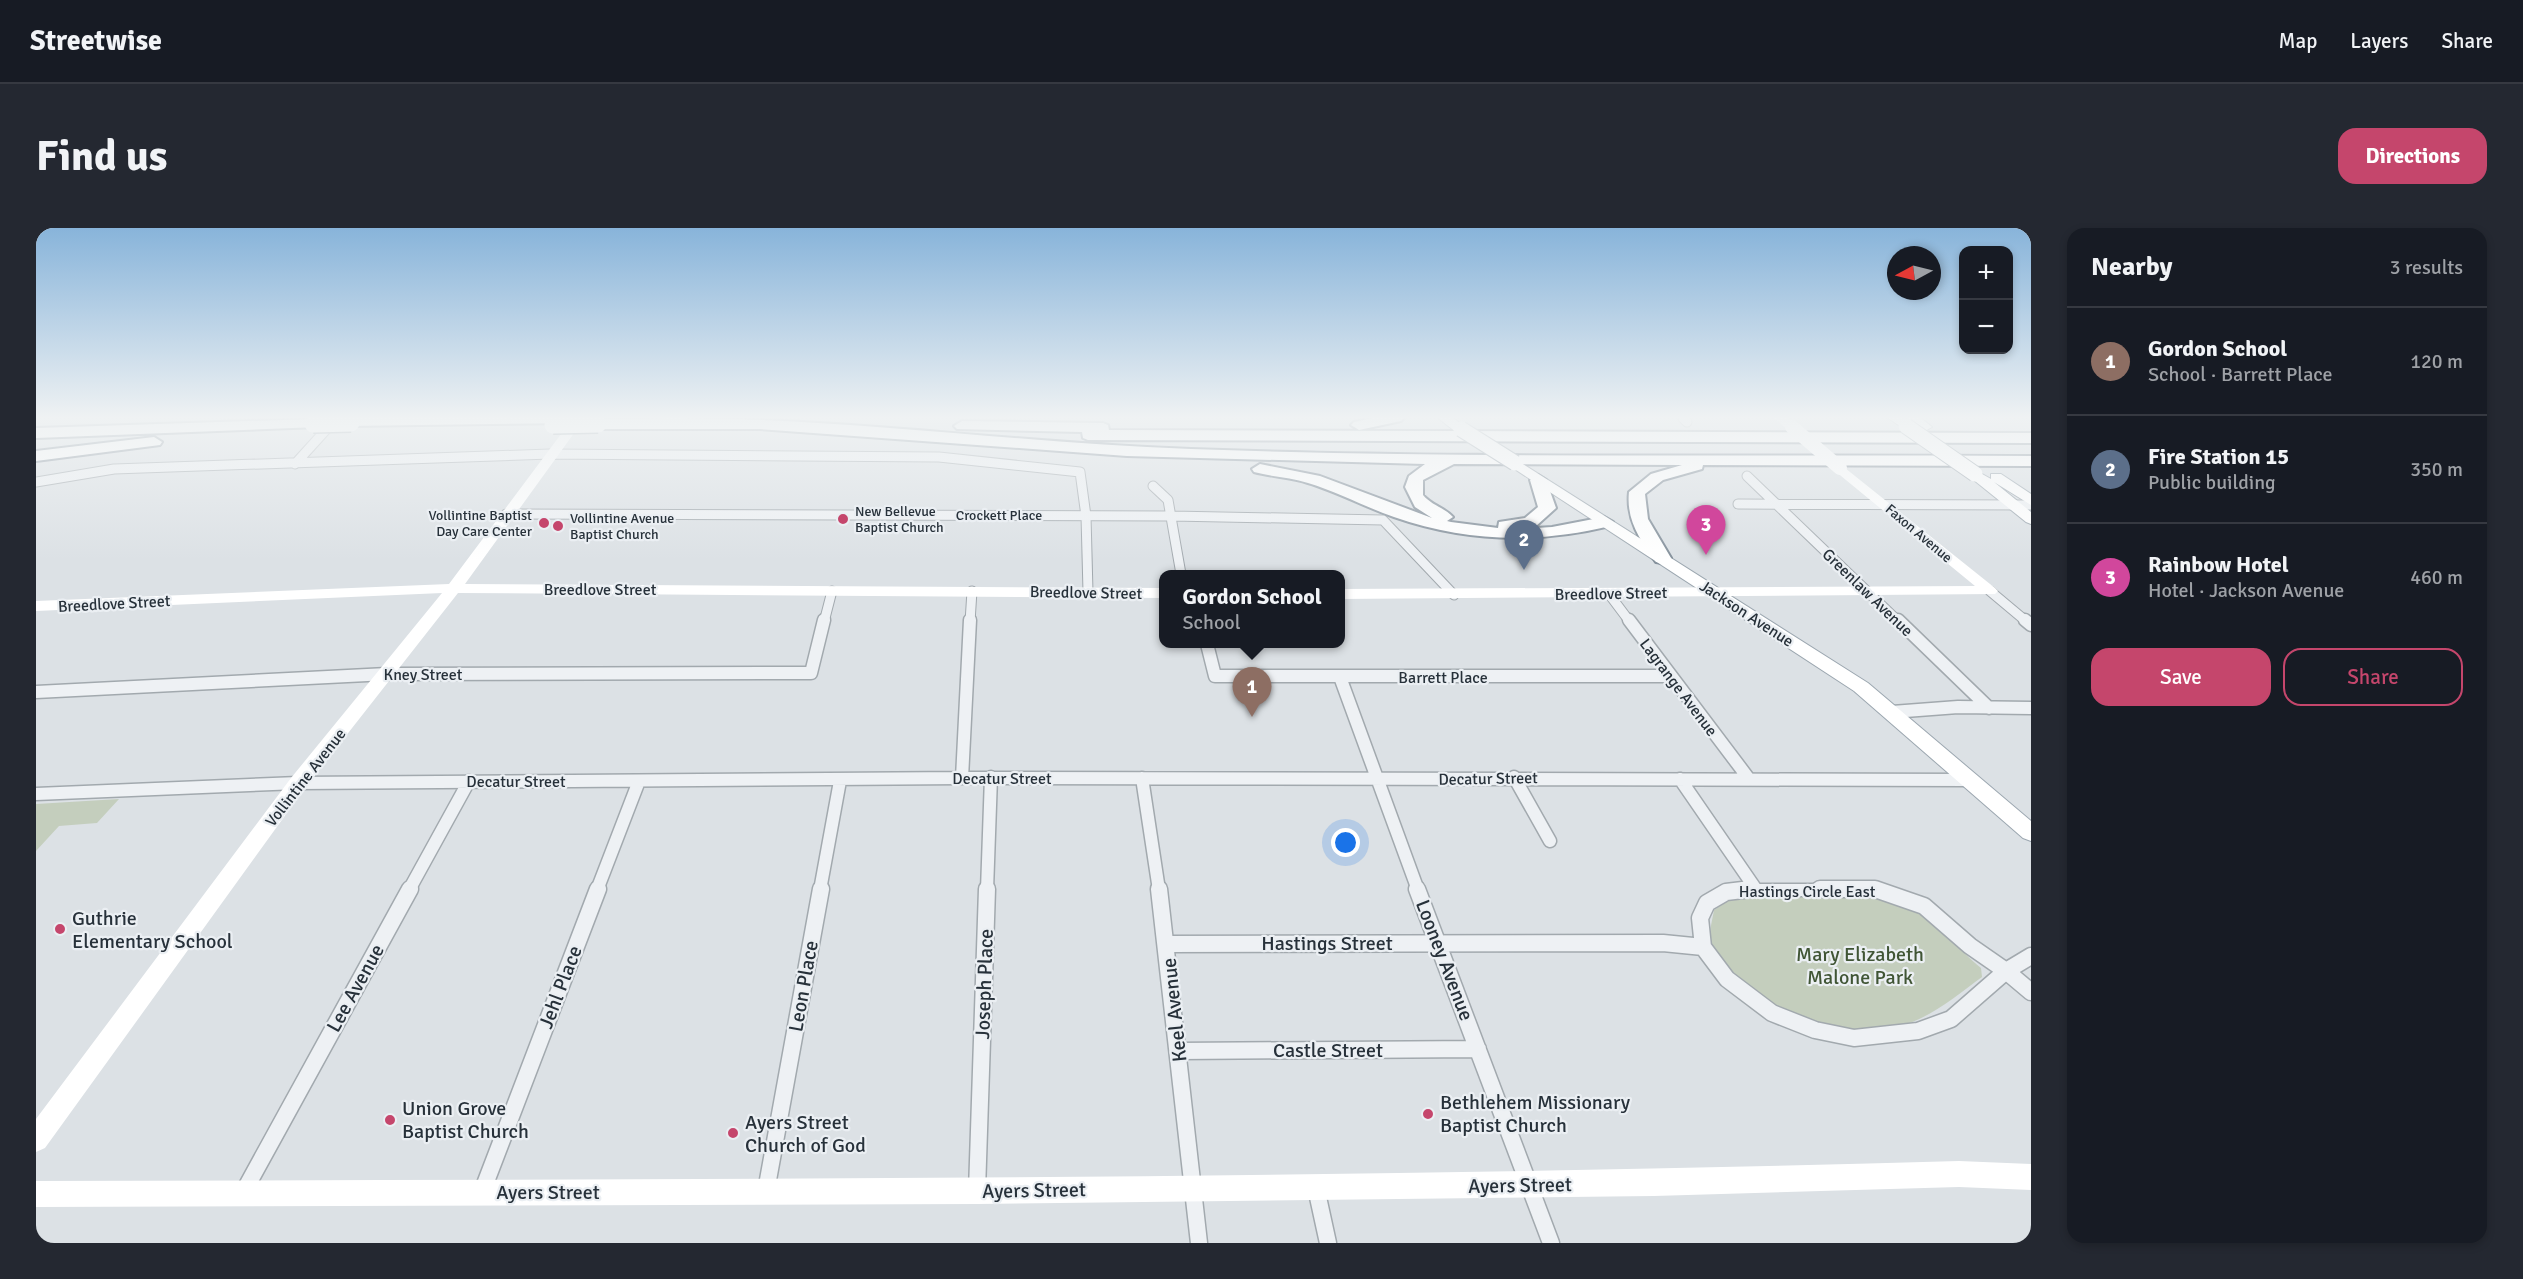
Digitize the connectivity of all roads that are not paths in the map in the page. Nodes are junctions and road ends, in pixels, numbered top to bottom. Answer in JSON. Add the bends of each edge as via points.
{"nodes":[{"id":1,"x":246,"y":465,"type":"edge"},
{"id":2,"x":542,"y":465,"type":"edge"},
{"id":3,"x":1018,"y":465,"type":"edge"},
{"id":4,"x":1219,"y":465,"type":"edge"},
{"id":5,"x":1441,"y":465,"type":"edge"},
{"id":6,"x":1518,"y":465,"type":"edge"},
{"id":7,"x":1724,"y":465,"type":"edge"},
{"id":8,"x":1837,"y":465,"type":"edge"},
{"id":9,"x":1964,"y":465,"type":"edge"},
{"id":10,"x":1978,"y":465,"type":"edge"},
{"id":11,"x":1747,"y":476,"type":"dead end"},
{"id":12,"x":1538,"y":480,"type":"junction"},
{"id":13,"x":36,"y":482,"type":"edge"},
{"id":14,"x":1154,"y":486,"type":"dead end"},
{"id":15,"x":2031,"y":503,"type":"edge"},
{"id":16,"x":1738,"y":504,"type":"dead end"},
{"id":17,"x":1775,"y":504,"type":"junction"},
{"id":18,"x":1886,"y":505,"type":"junction"},
{"id":19,"x":2012,"y":505,"type":"junction"},
{"id":20,"x":506,"y":514,"type":"junction"},
{"id":21,"x":1086,"y":516,"type":"junction"},
{"id":22,"x":1172,"y":516,"type":"junction"},
{"id":23,"x":2031,"y":519,"type":"edge"},
{"id":24,"x":1604,"y":522,"type":"junction"},
{"id":25,"x":1662,"y":558,"type":"junction"},
{"id":26,"x":1180,"y":570,"type":"edge"},
{"id":27,"x":454,"y":588,"type":"junction"},
{"id":28,"x":832,"y":591,"type":"junction"},
{"id":29,"x":972,"y":591,"type":"junction"},
{"id":30,"x":1868,"y":591,"type":"junction"},
{"id":31,"x":1990,"y":591,"type":"junction"},
{"id":32,"x":1088,"y":592,"type":"junction"},
{"id":33,"x":1714,"y":592,"type":"junction"},
{"id":34,"x":1159,"y":593,"type":"edge"},
{"id":35,"x":1345,"y":594,"type":"edge"},
{"id":36,"x":1609,"y":594,"type":"junction"},
{"id":37,"x":1454,"y":595,"type":"junction"},
{"id":38,"x":36,"y":606,"type":"edge"},
{"id":39,"x":2031,"y":625,"type":"edge"},
{"id":40,"x":1208,"y":648,"type":"edge"},
{"id":41,"x":387,"y":674,"type":"junction"},
{"id":42,"x":1671,"y":676,"type":"junction"},
{"id":43,"x":1340,"y":677,"type":"junction"},
{"id":44,"x":36,"y":692,"type":"edge"},
{"id":45,"x":1989,"y":708,"type":"junction"},
{"id":46,"x":2031,"y":708,"type":"edge"},
{"id":47,"x":1892,"y":712,"type":"junction"},
{"id":48,"x":962,"y":777,"type":"junction"},
{"id":49,"x":991,"y":777,"type":"junction"},
{"id":50,"x":1514,"y":777,"type":"junction"},
{"id":51,"x":1142,"y":778,"type":"junction"},
{"id":52,"x":1680,"y":779,"type":"junction"},
{"id":53,"x":1749,"y":779,"type":"junction"},
{"id":54,"x":1376,"y":780,"type":"junction"},
{"id":55,"x":1968,"y":780,"type":"junction"},
{"id":56,"x":639,"y":781,"type":"junction"},
{"id":57,"x":840,"y":781,"type":"junction"},
{"id":58,"x":469,"y":782,"type":"junction"},
{"id":59,"x":298,"y":783,"type":"junction"},
{"id":60,"x":36,"y":794,"type":"edge"},
{"id":61,"x":2031,"y":833,"type":"edge"},
{"id":62,"x":1550,"y":841,"type":"dead end"},
{"id":63,"x":1755,"y":888,"type":"junction"},
{"id":64,"x":1439,"y":942,"type":"junction"},
{"id":65,"x":1167,"y":944,"type":"junction"},
{"id":66,"x":1703,"y":947,"type":"junction"},
{"id":67,"x":2031,"y":956,"type":"edge"},
{"id":68,"x":2006,"y":971,"type":"junction"},
{"id":69,"x":2031,"y":992,"type":"edge"},
{"id":70,"x":1478,"y":1049,"type":"junction"},
{"id":71,"x":1178,"y":1051,"type":"junction"},
{"id":72,"x":36,"y":1140,"type":"edge"},
{"id":73,"x":2031,"y":1177,"type":"edge"},
{"id":74,"x":1530,"y":1185,"type":"junction"},
{"id":75,"x":1192,"y":1188,"type":"junction"},
{"id":76,"x":1316,"y":1188,"type":"junction"},
{"id":77,"x":765,"y":1191,"type":"junction"},
{"id":78,"x":977,"y":1191,"type":"junction"},
{"id":79,"x":482,"y":1192,"type":"junction"},
{"id":80,"x":36,"y":1194,"type":"edge"},
{"id":81,"x":242,"y":1194,"type":"junction"},
{"id":82,"x":1199,"y":1243,"type":"edge"},
{"id":83,"x":1328,"y":1243,"type":"edge"},
{"id":84,"x":1551,"y":1243,"type":"edge"}],
"edges":[{"from":1,"to":13,"type":"street","via":[[114,469]]},
{"from":2,"to":20,"type":"street","name":"Vollintine Avenue"},
{"from":3,"to":21,"type":"street","via":[[1080,472]]},
{"from":4,"to":24,"type":"highway","via":[[1293,474],[1329,484],[1397,513],[1490,535],[1545,534]]},
{"from":5,"to":12,"type":"highway","via":[[1418,476],[1412,494],[1418,503],[1452,520],[1494,528],[1530,522],[1547,508]]},
{"from":6,"to":12,"type":"main road","name":"Jackson Avenue","bridge":true},
{"from":7,"to":25,"type":"highway","via":[[1671,472],[1646,483],[1637,492],[1638,521]]},
{"from":8,"to":18,"type":"street","name":"Faxon Avenue","bridge":true},
{"from":9,"to":19,"type":"main road","bridge":true},
{"from":10,"to":15,"type":"main road"},
{"from":11,"to":17,"type":"street","name":"Greenlaw Avenue"},
{"from":12,"to":24,"type":"main road","name":"Jackson Avenue"},
{"from":14,"to":22,"type":"street","via":[[1168,501]]},
{"from":15,"to":19,"type":"street"},
{"from":16,"to":17,"type":"street"},
{"from":17,"to":18,"type":"street"},
{"from":17,"to":30,"type":"street","name":"Greenlaw Avenue"},
{"from":18,"to":19,"type":"street"},
{"from":18,"to":31,"type":"street","name":"Faxon Avenue"},
{"from":19,"to":23,"type":"main road"},
{"from":20,"to":21,"type":"street","name":"Crockett Place"},
{"from":20,"to":27,"type":"street","name":"Vollintine Avenue"},
{"from":21,"to":22,"type":"street","name":"Crockett Place"},
{"from":21,"to":32,"type":"street"},
{"from":22,"to":26,"type":"street"},
{"from":22,"to":37,"type":"street","name":"Crockett Place","via":[[1383,520]]},
{"from":24,"to":25,"type":"main road","name":"Jackson Avenue"},
{"from":25,"to":33,"type":"main road","name":"Jackson Avenue"},
{"from":27,"to":28,"type":"street","name":"Breedlove Street"},
{"from":27,"to":38,"type":"street","name":"Breedlove Street"},
{"from":27,"to":41,"type":"street","name":"Vollintine Avenue"},
{"from":28,"to":29,"type":"street","name":"Breedlove Street"},
{"from":28,"to":41,"type":"street","name":"Kney Street","via":[[811,673]]},
{"from":29,"to":32,"type":"street","name":"Breedlove Street"},
{"from":29,"to":48,"type":"street"},
{"from":30,"to":31,"type":"street","name":"Breedlove Street"},
{"from":30,"to":33,"type":"street","name":"Breedlove Street"},
{"from":30,"to":45,"type":"street","name":"Greenlaw Avenue"},
{"from":31,"to":39,"type":"street","name":"Faxon Avenue"},
{"from":32,"to":34,"type":"street","name":"Breedlove Street"},
{"from":33,"to":36,"type":"street","name":"Breedlove Street"},
{"from":33,"to":47,"type":"main road","name":"Jackson Avenue","via":[[1856,683]]},
{"from":35,"to":37,"type":"street","name":"Breedlove Street"},
{"from":36,"to":37,"type":"street","name":"Breedlove Street"},
{"from":36,"to":42,"type":"street","name":"Lagrange Avenue"},
{"from":40,"to":43,"type":"street","name":"Barrett Place","via":[[1215,676]]},
{"from":41,"to":44,"type":"street","name":"Kney Street"},
{"from":41,"to":59,"type":"street","name":"Vollintine Avenue"},
{"from":42,"to":43,"type":"street","name":"Barrett Place"},
{"from":42,"to":53,"type":"street","name":"Lagrange Avenue"},
{"from":43,"to":54,"type":"street","name":"Looney Avenue"},
{"from":45,"to":46,"type":"street"},
{"from":45,"to":47,"type":"street"},
{"from":47,"to":55,"type":"main road","name":"Jackson Avenue"},
{"from":48,"to":49,"type":"street","name":"Decatur Street"},
{"from":48,"to":57,"type":"street","name":"Decatur Street"},
{"from":49,"to":51,"type":"street","name":"Decatur Street"},
{"from":49,"to":78,"type":"street","name":"Joseph Place"},
{"from":50,"to":52,"type":"street","name":"Decatur Street"},
{"from":50,"to":54,"type":"street","name":"Decatur Street"},
{"from":50,"to":62,"type":"street"},
{"from":51,"to":54,"type":"street","name":"Decatur Street"},
{"from":51,"to":65,"type":"street","name":"Keel Avenue"},
{"from":52,"to":53,"type":"street","name":"Decatur Street"},
{"from":52,"to":63,"type":"street"},
{"from":53,"to":55,"type":"street","name":"Decatur Street"},
{"from":54,"to":64,"type":"street","name":"Looney Avenue"},
{"from":55,"to":61,"type":"main road","name":"Jackson Avenue"},
{"from":56,"to":57,"type":"street","name":"Decatur Street"},
{"from":56,"to":58,"type":"street","name":"Decatur Street"},
{"from":56,"to":79,"type":"street","name":"Jehl Place"},
{"from":57,"to":77,"type":"street","name":"Leon Place"},
{"from":58,"to":59,"type":"street","name":"Decatur Street"},
{"from":58,"to":81,"type":"street","name":"Lee Avenue"},
{"from":59,"to":60,"type":"street","name":"Decatur Street"},
{"from":59,"to":72,"type":"street","name":"Vollintine Avenue"},
{"from":63,"to":66,"type":"street","name":"Hastings Circle East","via":[[1726,892],[1707,903],[1700,918]]},
{"from":63,"to":68,"type":"street","name":"Hastings Circle East","via":[[1875,889],[1924,906]]},
{"from":64,"to":65,"type":"street","name":"Hastings Street"},
{"from":64,"to":66,"type":"street","name":"Hastings Street","via":[[1663,943]]},
{"from":64,"to":70,"type":"street","name":"Looney Avenue"},
{"from":65,"to":71,"type":"street","name":"Keel Avenue"},
{"from":66,"to":68,"type":"street","via":[[1727,979],[1772,1013],[1815,1030],[1854,1038],[1918,1031],[1951,1019]]},
{"from":67,"to":68,"type":"street"},
{"from":68,"to":69,"type":"street","name":"Hastings Circle East"},
{"from":70,"to":71,"type":"street","name":"Castle Street"},
{"from":70,"to":74,"type":"street","name":"Looney Avenue"},
{"from":71,"to":75,"type":"street","name":"Keel Avenue"},
{"from":73,"to":74,"type":"street","name":"Ayers Street","via":[[1959,1174]]},
{"from":74,"to":76,"type":"street","name":"Ayers Street"},
{"from":74,"to":84,"type":"street","name":"Looney Avenue"},
{"from":75,"to":76,"type":"street","name":"Ayers Street"},
{"from":75,"to":78,"type":"street","name":"Ayers Street"},
{"from":75,"to":82,"type":"street","name":"Keel Avenue"},
{"from":76,"to":83,"type":"street"},
{"from":77,"to":78,"type":"street","name":"Ayers Street"},
{"from":77,"to":79,"type":"street","name":"Ayers Street"},
{"from":79,"to":81,"type":"street","name":"Ayers Street"},
{"from":80,"to":81,"type":"street","name":"Ayers Street"}]}
